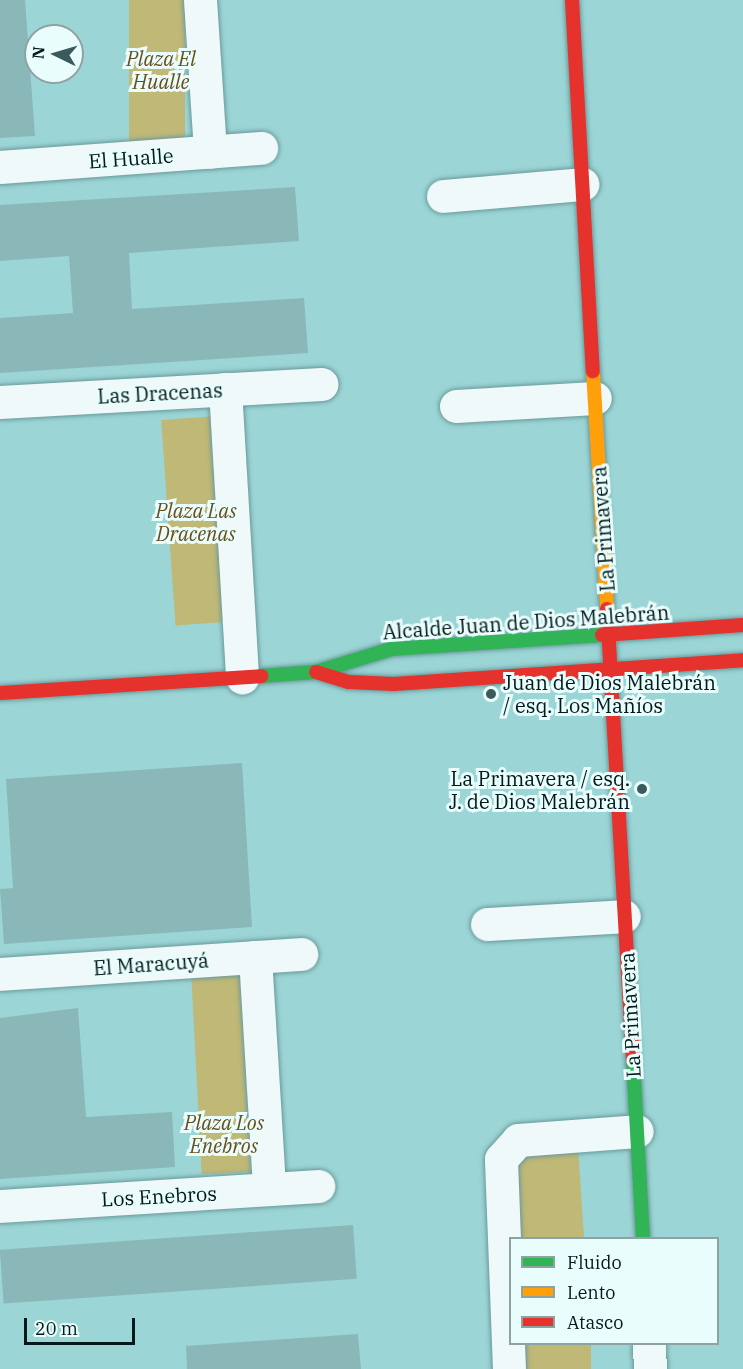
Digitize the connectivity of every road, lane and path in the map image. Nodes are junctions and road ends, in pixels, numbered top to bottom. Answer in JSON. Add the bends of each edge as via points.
{"nodes":[{"id":1,"x":200,"y":0,"type":"edge"},
{"id":2,"x":572,"y":0,"type":"edge"},
{"id":3,"x":261,"y":148,"type":"dead end"},
{"id":4,"x":210,"y":152,"type":"junction"},
{"id":5,"x":0,"y":167,"type":"edge"},
{"id":6,"x":582,"y":184,"type":"junction"},
{"id":7,"x":443,"y":196,"type":"dead end"},
{"id":8,"x":321,"y":384,"type":"dead end"},
{"id":9,"x":225,"y":389,"type":"junction"},
{"id":10,"x":595,"y":398,"type":"junction"},
{"id":11,"x":0,"y":402,"type":"edge"},
{"id":12,"x":456,"y":406,"type":"dead end"},
{"id":13,"x":743,"y":626,"type":"edge"},
{"id":14,"x":609,"y":635,"type":"junction"},
{"id":15,"x":743,"y":660,"type":"edge"},
{"id":16,"x":611,"y":669,"type":"junction"},
{"id":17,"x":316,"y":672,"type":"junction"},
{"id":18,"x":242,"y":677,"type":"junction"},
{"id":19,"x":0,"y":693,"type":"edge"},
{"id":20,"x":624,"y":916,"type":"junction"},
{"id":21,"x":486,"y":924,"type":"dead end"},
{"id":22,"x":301,"y":954,"type":"dead end"},
{"id":23,"x":255,"y":957,"type":"junction"},
{"id":24,"x":0,"y":974,"type":"edge"},
{"id":25,"x":637,"y":1131,"type":"junction"},
{"id":26,"x":318,"y":1186,"type":"dead end"},
{"id":27,"x":269,"y":1189,"type":"junction"},
{"id":28,"x":0,"y":1206,"type":"edge"},
{"id":29,"x":643,"y":1237,"type":"edge"},
{"id":30,"x":649,"y":1345,"type":"edge"},
{"id":31,"x":509,"y":1369,"type":"edge"},
{"id":32,"x":650,"y":1369,"type":"edge"}],
"edges":[{"from":1,"to":4,"type":"street"},
{"from":2,"to":6,"type":"street","name":"La Primavera"},
{"from":3,"to":4,"type":"street","name":"El Hualle"},
{"from":4,"to":5,"type":"street","name":"El Hualle"},
{"from":6,"to":7,"type":"street"},
{"from":6,"to":10,"type":"street","name":"La Primavera"},
{"from":8,"to":9,"type":"street","name":"Las Dracenas"},
{"from":9,"to":11,"type":"street","name":"Las Dracenas"},
{"from":9,"to":18,"type":"street"},
{"from":10,"to":12,"type":"street"},
{"from":10,"to":14,"type":"street","name":"La Primavera"},
{"from":13,"to":14,"type":"street","name":"Alcalde Juan de Dios Malebrán"},
{"from":14,"to":16,"type":"street","name":"La Primavera"},
{"from":14,"to":17,"type":"street","name":"Alcalde Juan de Dios Malebrán","via":[[391,649]]},
{"from":15,"to":16,"type":"street","name":"Alcalde Juan de Dios Malebrán"},
{"from":16,"to":17,"type":"street","name":"Alcalde Juan de Dios Malebrán","via":[[383,685]]},
{"from":16,"to":20,"type":"street","name":"La Primavera"},
{"from":17,"to":18,"type":"street","name":"Alcalde Juan de Dios Malebrán"},
{"from":18,"to":19,"type":"street","name":"Alcalde Juan de Dios Malebrán"},
{"from":20,"to":21,"type":"street"},
{"from":20,"to":25,"type":"street","name":"La Primavera"},
{"from":22,"to":23,"type":"street","name":"El Maracuyá"},
{"from":23,"to":24,"type":"street","name":"El Maracuyá"},
{"from":23,"to":27,"type":"street"},
{"from":25,"to":29,"type":"street","name":"La Primavera"},
{"from":25,"to":31,"type":"street","via":[[518,1140],[501,1159]]},
{"from":26,"to":27,"type":"street","name":"Los Enebros"},
{"from":27,"to":28,"type":"street","name":"Los Enebros"},
{"from":30,"to":32,"type":"street"}]}
